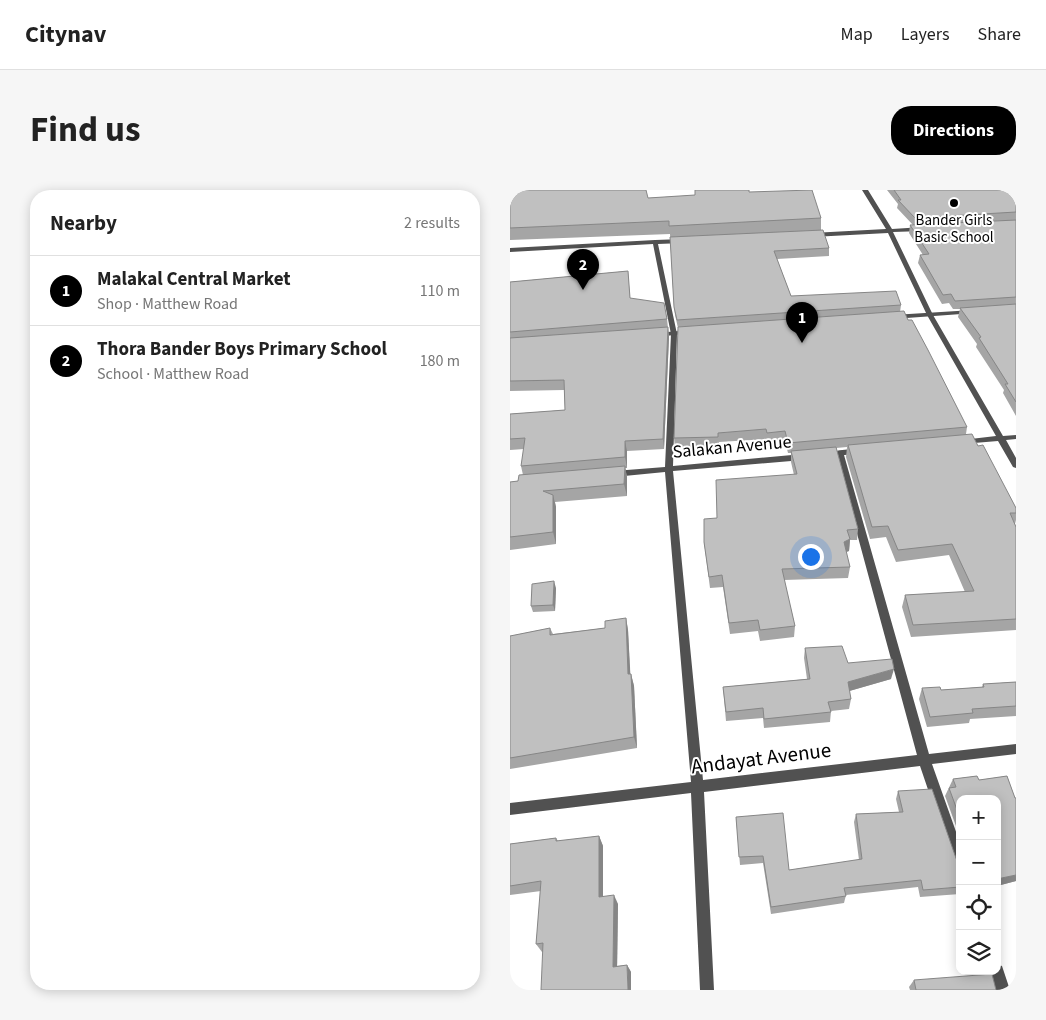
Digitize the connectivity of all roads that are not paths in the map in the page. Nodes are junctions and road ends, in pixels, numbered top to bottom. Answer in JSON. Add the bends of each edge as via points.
{"nodes":[{"id":1,"x":865,"y":190,"type":"edge"},
{"id":2,"x":929,"y":229,"type":"edge"},
{"id":3,"x":890,"y":231,"type":"junction"},
{"id":4,"x":802,"y":235,"type":"edge"},
{"id":5,"x":694,"y":240,"type":"edge"},
{"id":6,"x":655,"y":242,"type":"junction"},
{"id":7,"x":510,"y":250,"type":"edge"},
{"id":8,"x":978,"y":312,"type":"edge"},
{"id":9,"x":930,"y":315,"type":"junction"},
{"id":10,"x":881,"y":318,"type":"edge"},
{"id":11,"x":703,"y":331,"type":"edge"},
{"id":12,"x":674,"y":334,"type":"junction"},
{"id":13,"x":645,"y":336,"type":"edge"},
{"id":14,"x":1016,"y":437,"type":"edge"},
{"id":15,"x":1000,"y":438,"type":"junction"},
{"id":16,"x":953,"y":442,"type":"edge"},
{"id":17,"x":867,"y":451,"type":"edge"},
{"id":18,"x":839,"y":453,"type":"junction"},
{"id":19,"x":1016,"y":465,"type":"edge"},
{"id":20,"x":669,"y":469,"type":"junction"},
{"id":21,"x":604,"y":474,"type":"edge"},
{"id":22,"x":1016,"y":749,"type":"edge"},
{"id":23,"x":924,"y":759,"type":"junction"},
{"id":24,"x":698,"y":785,"type":"junction"},
{"id":25,"x":510,"y":809,"type":"edge"},
{"id":26,"x":956,"y":851,"type":"edge"},
{"id":27,"x":998,"y":975,"type":"edge"},
{"id":28,"x":707,"y":990,"type":"edge"},
{"id":29,"x":1003,"y":990,"type":"edge"}],
"edges":[{"from":1,"to":3,"type":"street"},
{"from":2,"to":3,"type":"street"},
{"from":3,"to":4,"type":"street"},
{"from":3,"to":9,"type":"street"},
{"from":5,"to":6,"type":"street"},
{"from":6,"to":7,"type":"street"},
{"from":6,"to":12,"type":"street"},
{"from":8,"to":9,"type":"street"},
{"from":9,"to":10,"type":"street"},
{"from":9,"to":15,"type":"street"},
{"from":11,"to":12,"type":"street"},
{"from":12,"to":13,"type":"street"},
{"from":12,"to":20,"type":"street"},
{"from":14,"to":15,"type":"street"},
{"from":15,"to":16,"type":"street"},
{"from":15,"to":19,"type":"street"},
{"from":17,"to":18,"type":"street","name":"Salakan Avenue"},
{"from":18,"to":20,"type":"street","name":"Salakan Avenue"},
{"from":18,"to":23,"type":"street"},
{"from":20,"to":21,"type":"street","name":"Salakan Avenue"},
{"from":20,"to":24,"type":"street"},
{"from":22,"to":23,"type":"street","name":"Andayat Avenue"},
{"from":23,"to":24,"type":"street","name":"Andayat Avenue"},
{"from":23,"to":26,"type":"street"},
{"from":24,"to":25,"type":"street","name":"Andayat Avenue"},
{"from":24,"to":28,"type":"street"},
{"from":27,"to":29,"type":"street"}]}
